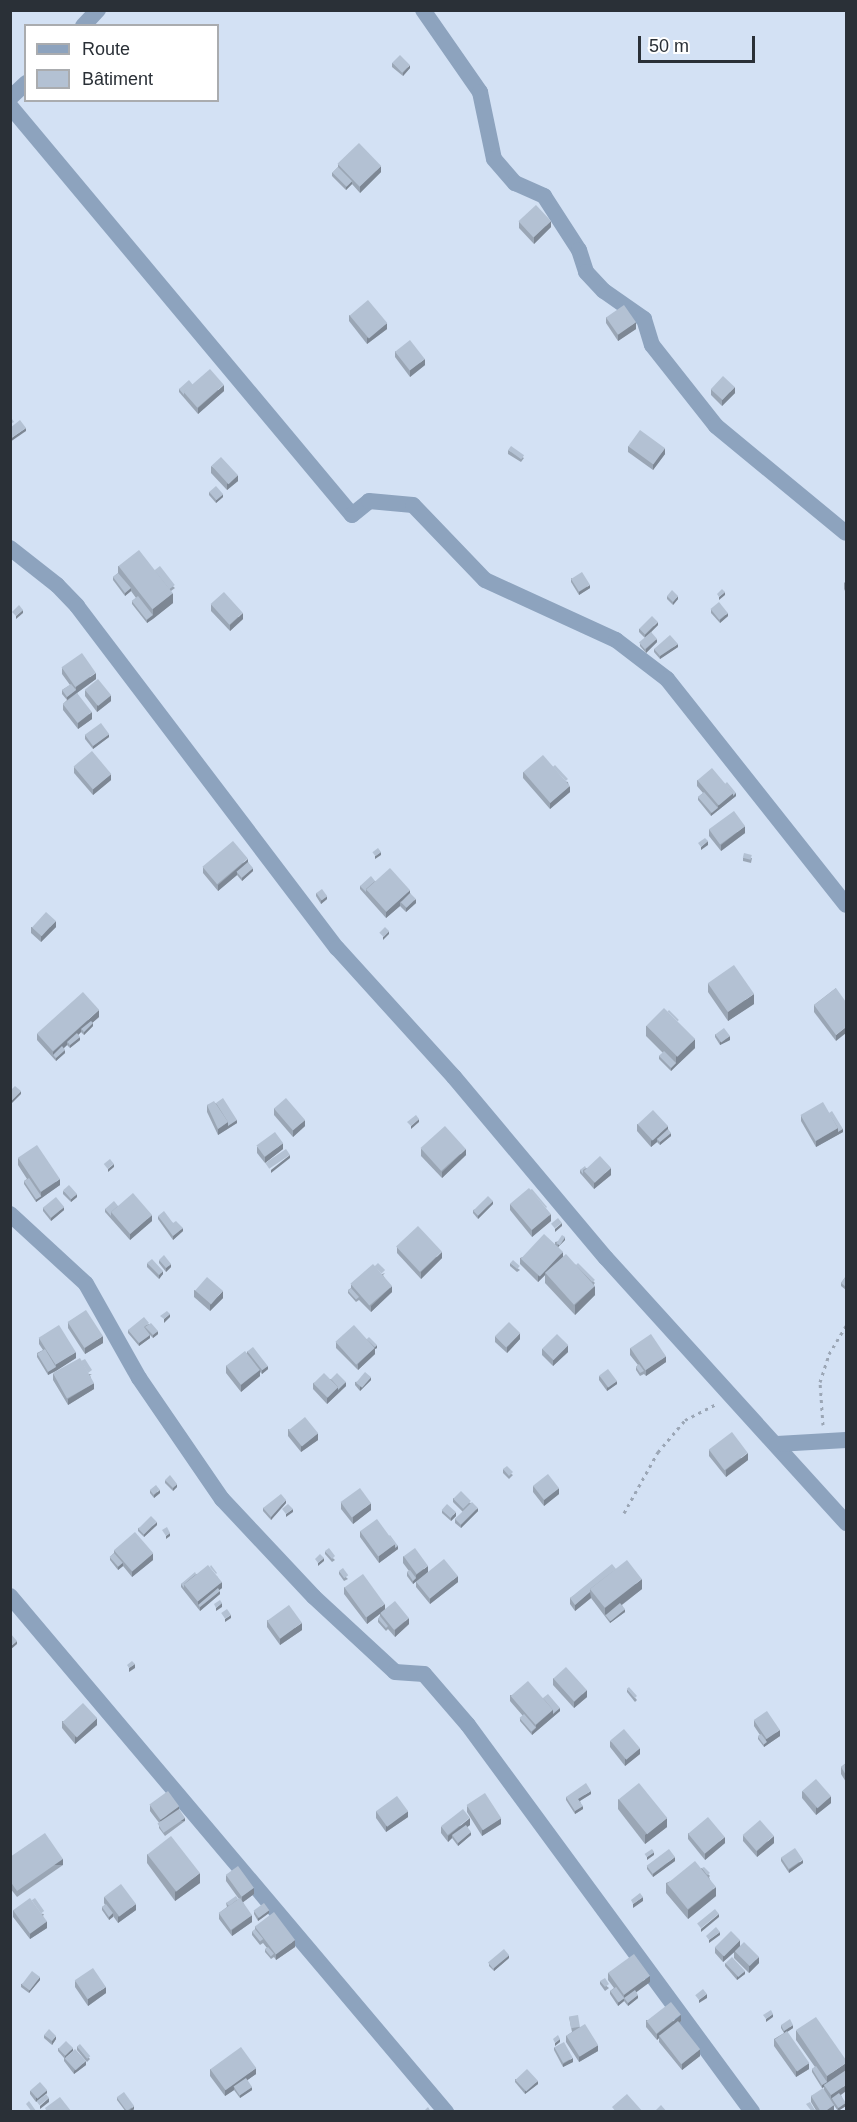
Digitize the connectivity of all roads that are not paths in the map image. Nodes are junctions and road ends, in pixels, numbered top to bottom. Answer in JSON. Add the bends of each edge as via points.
{"nodes":[{"id":1,"x":98,"y":10,"type":"edge"},
{"id":2,"x":423,"y":10,"type":"edge"},
{"id":3,"x":85,"y":24,"type":"edge"},
{"id":4,"x":24,"y":85,"type":"edge"},
{"id":5,"x":10,"y":98,"type":"edge"},
{"id":6,"x":10,"y":106,"type":"edge"},
{"id":7,"x":846,"y":533,"type":"edge"},
{"id":8,"x":10,"y":548,"type":"edge"},
{"id":9,"x":846,"y":905,"type":"edge"},
{"id":10,"x":10,"y":1214,"type":"edge"},
{"id":11,"x":846,"y":1440,"type":"edge"},
{"id":12,"x":777,"y":1444,"type":"junction"},
{"id":13,"x":846,"y":1523,"type":"edge"},
{"id":14,"x":10,"y":1596,"type":"edge"},
{"id":15,"x":446,"y":2112,"type":"edge"},
{"id":16,"x":752,"y":2112,"type":"edge"}],
"edges":[{"from":1,"to":3,"type":"street"},
{"from":2,"to":7,"type":"street","via":[[480,92],[494,159],[516,183],[544,196],[579,250],[586,272],[604,291],[644,319],[652,345],[716,426]]},
{"from":4,"to":5,"type":"street"},
{"from":6,"to":9,"type":"street","via":[[352,515],[369,501],[413,505],[485,580],[616,640],[667,679]]},
{"from":8,"to":12,"type":"street","via":[[77,606],[337,948],[454,1077],[606,1258]]},
{"from":10,"to":16,"type":"street","via":[[86,1284],[139,1378],[222,1499],[314,1597],[395,1672],[424,1674],[468,1725]]},
{"from":11,"to":12,"type":"street"},
{"from":12,"to":13,"type":"street"},
{"from":14,"to":15,"type":"street"}]}
